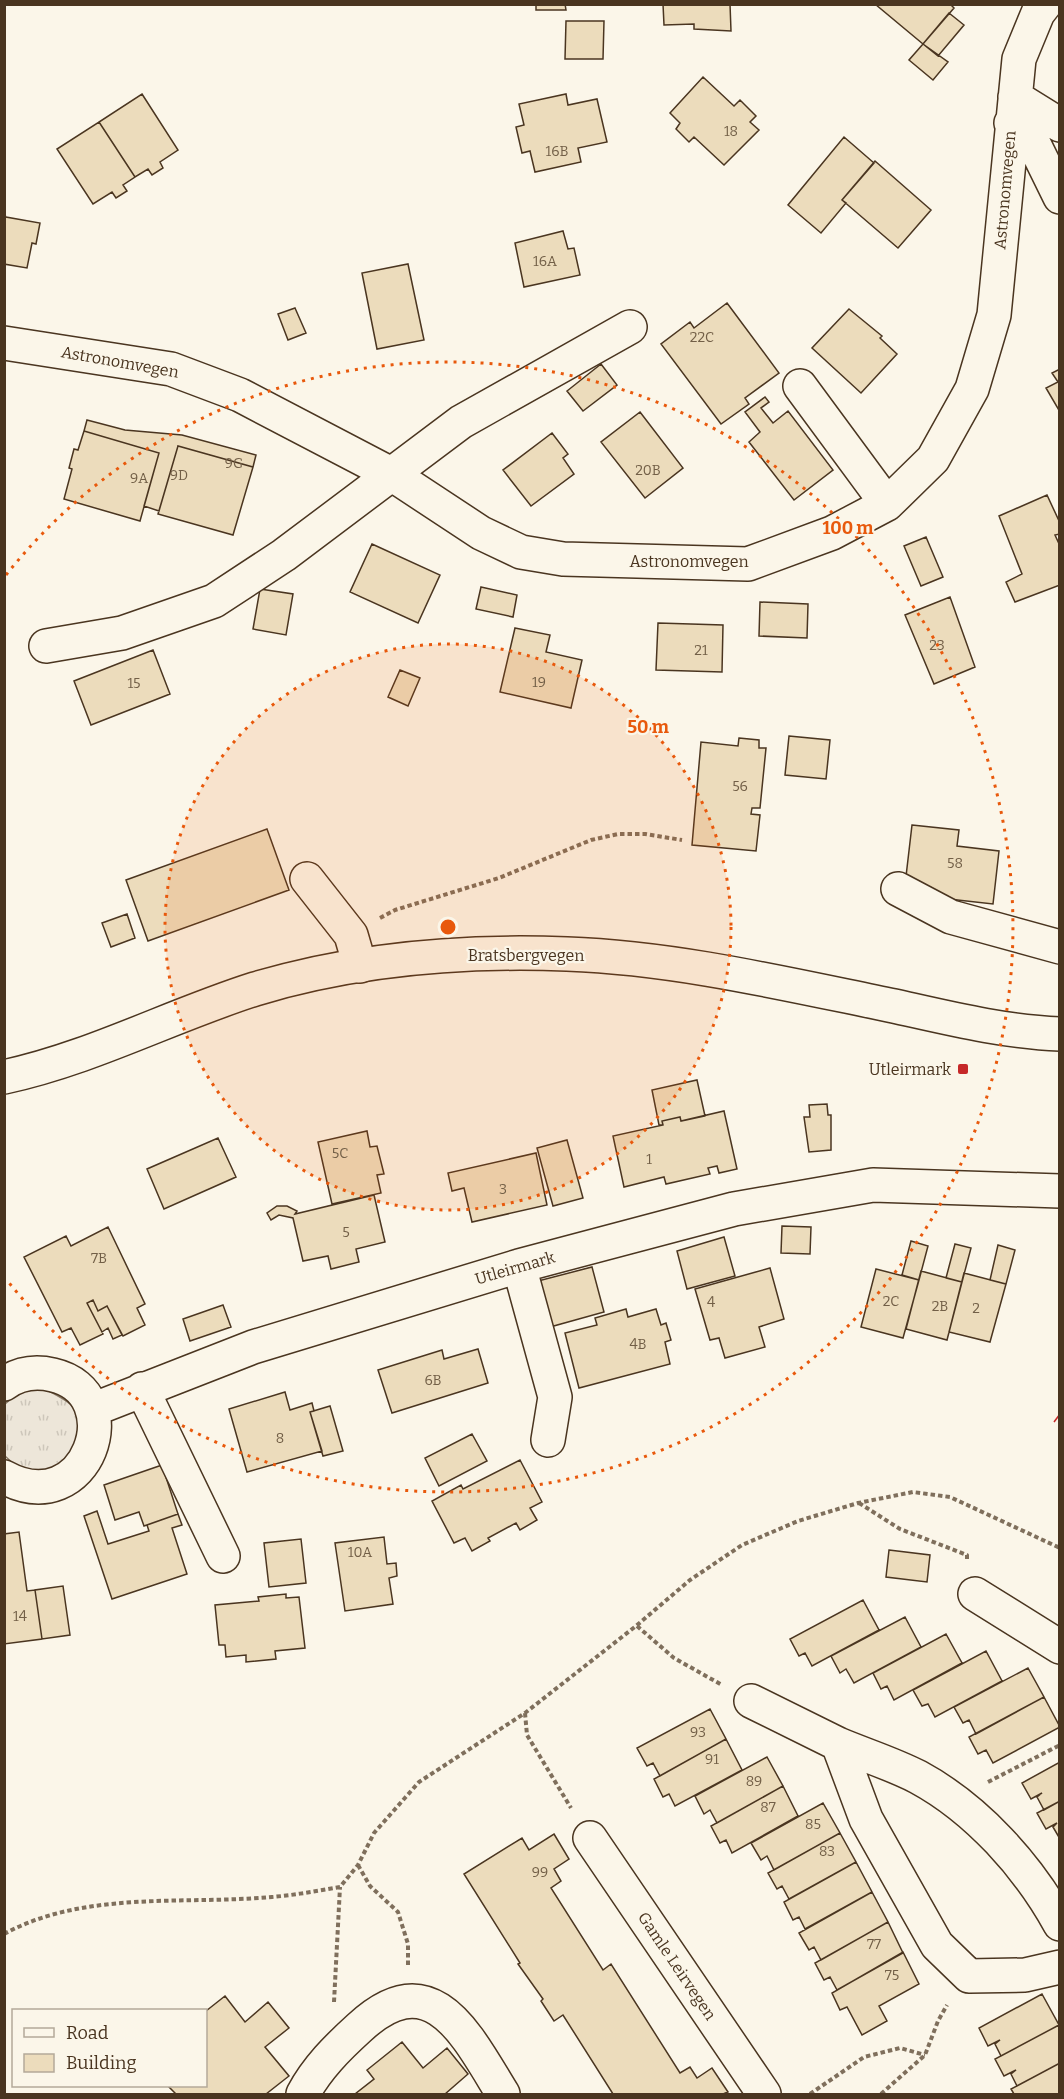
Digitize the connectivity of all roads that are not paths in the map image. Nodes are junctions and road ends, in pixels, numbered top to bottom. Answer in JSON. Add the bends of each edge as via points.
{"nodes":[{"id":1,"x":1045,"y":4,"type":"edge"},
{"id":2,"x":1013,"y":110,"type":"junction"},
{"id":3,"x":1059,"y":125,"type":"edge"},
{"id":4,"x":1059,"y":197,"type":"edge"},
{"id":5,"x":630,"y":327,"type":"dead end"},
{"id":6,"x":4,"y":343,"type":"edge"},
{"id":7,"x":800,"y":386,"type":"dead end"},
{"id":8,"x":393,"y":475,"type":"junction"},
{"id":9,"x":887,"y":504,"type":"junction"},
{"id":10,"x":46,"y":646,"type":"dead end"},
{"id":11,"x":307,"y":879,"type":"dead end"},
{"id":12,"x":898,"y":889,"type":"dead end"},
{"id":13,"x":1059,"y":947,"type":"edge"},
{"id":14,"x":360,"y":966,"type":"junction"},
{"id":15,"x":1059,"y":1034,"type":"edge"},
{"id":16,"x":4,"y":1077,"type":"edge"},
{"id":17,"x":1059,"y":1191,"type":"edge"},
{"id":18,"x":519,"y":1266,"type":"junction"},
{"id":19,"x":4,"y":1384,"type":"edge"},
{"id":20,"x":142,"y":1389,"type":"junction"},
{"id":21,"x":92,"y":1410,"type":"junction"},
{"id":22,"x":548,"y":1440,"type":"dead end"},
{"id":23,"x":4,"y":1477,"type":"edge"},
{"id":24,"x":223,"y":1556,"type":"dead end"},
{"id":25,"x":975,"y":1594,"type":"road end"},
{"id":26,"x":1059,"y":1647,"type":"edge"},
{"id":27,"x":751,"y":1701,"type":"road end"},
{"id":28,"x":838,"y":1744,"type":"junction"},
{"id":29,"x":590,"y":1838,"type":"road end"},
{"id":30,"x":1059,"y":1924,"type":"edge"},
{"id":31,"x":1059,"y":1967,"type":"edge"},
{"id":32,"x":303,"y":2094,"type":"edge"},
{"id":33,"x":503,"y":2094,"type":"edge"},
{"id":34,"x":764,"y":2094,"type":"edge"}],
"edges":[{"from":1,"to":2,"type":"street","name":"Astronomvegen","via":[[1019,59]]},
{"from":2,"to":3,"type":"street"},
{"from":2,"to":4,"type":"street"},
{"from":2,"to":9,"type":"street","name":"Astronomvegen","via":[[994,315],[972,388],[933,459]]},
{"from":5,"to":8,"type":"street","via":[[461,422]]},
{"from":6,"to":8,"type":"street","name":"Astronomvegen","via":[[171,369],[240,395]]},
{"from":7,"to":9,"type":"street"},
{"from":8,"to":9,"type":"street","name":"Astronomvegen","via":[[482,533],[521,552],[563,559],[748,564],[832,533]]},
{"from":8,"to":10,"type":"street","via":[[214,601],[122,633]]},
{"from":11,"to":14,"type":"street","via":[[351,935]]},
{"from":12,"to":13,"type":"street","via":[[951,917]]},
{"from":14,"to":15,"type":"street","name":"Bratsbergvegen","via":[[438,956],[502,954],[640,958],[778,982],[986,1026]]},
{"from":14,"to":16,"type":"street","name":"Bratsbergvegen","via":[[253,990],[105,1048]]},
{"from":17,"to":18,"type":"street","name":"Utleirmark","via":[[873,1185],[734,1209]]},
{"from":18,"to":20,"type":"street","name":"Utleirmark","via":[[253,1347]]},
{"from":18,"to":22,"type":"street","via":[[555,1396]]},
{"from":19,"to":21,"type":"street","via":[[26,1374],[58,1376],[72,1384]]},
{"from":20,"to":21,"type":"street","name":"Utleirmark"},
{"from":20,"to":24,"type":"street"},
{"from":21,"to":23,"type":"street","via":[[94,1443],[78,1471],[49,1486],[17,1484]]},
{"from":25,"to":26,"type":"street"},
{"from":27,"to":28,"type":"street"},
{"from":28,"to":30,"type":"street","via":[[917,1777],[954,1799],[1010,1856]]},
{"from":28,"to":31,"type":"street","via":[[866,1820],[937,1945],[969,1976],[1025,1975]]},
{"from":29,"to":34,"type":"street","name":"Gamle Leirvegen"},
{"from":32,"to":33,"type":"street","via":[[333,2051],[368,2019],[390,2004],[409,2000],[430,2004],[451,2018],[468,2036]]}]}
